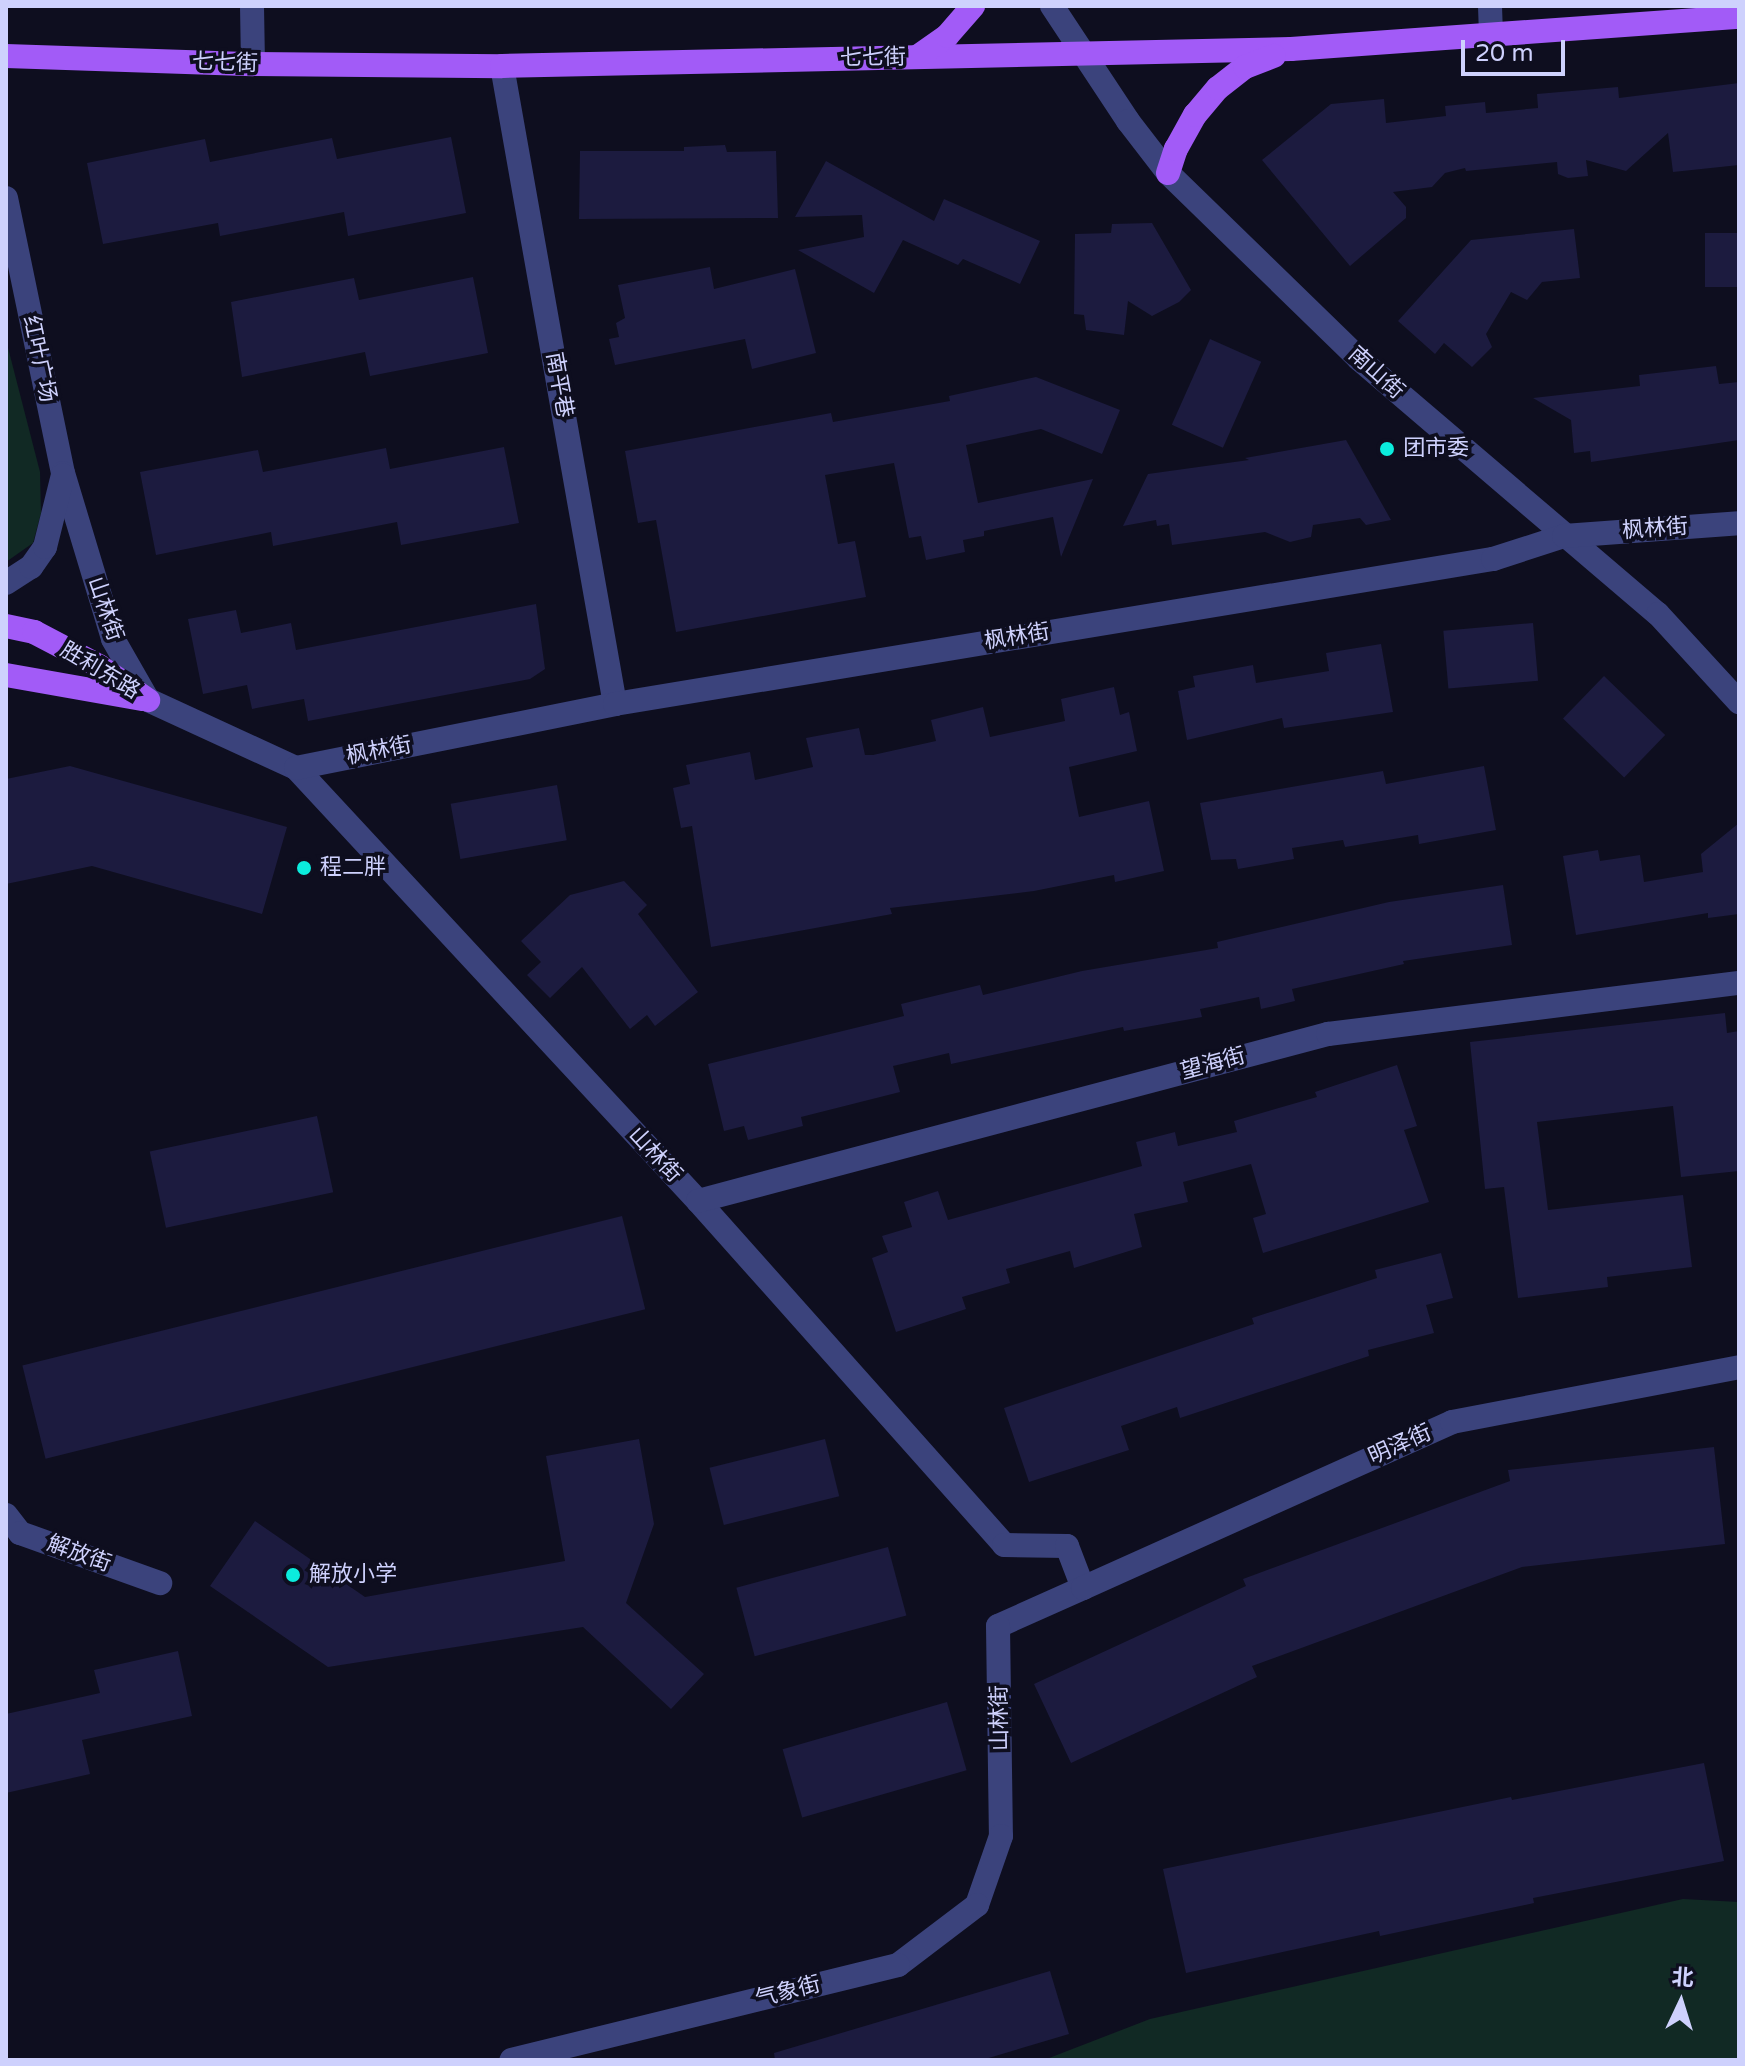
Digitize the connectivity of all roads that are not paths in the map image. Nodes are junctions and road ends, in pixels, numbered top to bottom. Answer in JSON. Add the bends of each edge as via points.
{"nodes":[{"id":1,"x":252,"y":6,"type":"edge"},
{"id":2,"x":973,"y":6,"type":"edge"},
{"id":3,"x":1052,"y":6,"type":"edge"},
{"id":4,"x":1490,"y":6,"type":"edge"},
{"id":5,"x":1739,"y":17,"type":"edge"},
{"id":6,"x":1491,"y":35,"type":"junction"},
{"id":7,"x":1291,"y":49,"type":"junction"},
{"id":8,"x":1083,"y":54,"type":"junction"},
{"id":9,"x":6,"y":56,"type":"edge"},
{"id":10,"x":917,"y":57,"type":"junction"},
{"id":11,"x":253,"y":64,"type":"junction"},
{"id":12,"x":502,"y":66,"type":"junction"},
{"id":13,"x":1168,"y":173,"type":"junction"},
{"id":14,"x":6,"y":198,"type":"edge"},
{"id":15,"x":63,"y":473,"type":"junction"},
{"id":16,"x":1739,"y":523,"type":"edge"},
{"id":17,"x":1564,"y":536,"type":"junction"},
{"id":18,"x":6,"y":583,"type":"edge"},
{"id":19,"x":6,"y":626,"type":"edge"},
{"id":20,"x":6,"y":675,"type":"edge"},
{"id":21,"x":148,"y":700,"type":"junction"},
{"id":22,"x":1739,"y":702,"type":"edge"},
{"id":23,"x":615,"y":704,"type":"junction"},
{"id":24,"x":296,"y":768,"type":"junction"},
{"id":25,"x":1739,"y":983,"type":"edge"},
{"id":26,"x":698,"y":1201,"type":"junction"},
{"id":27,"x":1739,"y":1367,"type":"edge"},
{"id":28,"x":6,"y":1515,"type":"edge"},
{"id":29,"x":160,"y":1583,"type":"dead end"},
{"id":30,"x":1083,"y":1588,"type":"junction"},
{"id":31,"x":1001,"y":1836,"type":"joint"},
{"id":32,"x":511,"y":2060,"type":"edge"}],
"edges":[{"from":1,"to":11,"type":"street"},
{"from":2,"to":10,"type":"main road","via":[[947,36]]},
{"from":3,"to":8,"type":"street","name":"南山街"},
{"from":4,"to":6,"type":"street"},
{"from":5,"to":6,"type":"main road","name":"七七街"},
{"from":6,"to":7,"type":"main road","name":"七七街"},
{"from":7,"to":8,"type":"main road","name":"七七街"},
{"from":7,"to":13,"type":"main road","via":[[1245,67],[1218,88],[1195,115]]},
{"from":8,"to":10,"type":"main road","name":"七七街"},
{"from":8,"to":13,"type":"street","name":"南山街"},
{"from":9,"to":11,"type":"main road","name":"七七街"},
{"from":10,"to":12,"type":"main road","name":"七七街"},
{"from":11,"to":12,"type":"main road","name":"七七街"},
{"from":12,"to":23,"type":"street","name":"南平巷"},
{"from":13,"to":17,"type":"street","name":"南山街","via":[[1359,359]]},
{"from":14,"to":15,"type":"street","name":"红叶广场"},
{"from":15,"to":18,"type":"street","via":[[45,547],[31,567]]},
{"from":15,"to":21,"type":"street","name":"山林街","via":[[113,639]]},
{"from":16,"to":17,"type":"street","name":"枫林街"},
{"from":17,"to":22,"type":"street","name":"南山街","via":[[1658,614]]},
{"from":17,"to":23,"type":"street","name":"枫林街","via":[[1493,559]]},
{"from":19,"to":21,"type":"main road","name":"胜利东路","via":[[34,632],[99,666]]},
{"from":20,"to":21,"type":"main road","name":"胜利东路"},
{"from":21,"to":24,"type":"street","name":"山林街"},
{"from":23,"to":24,"type":"street","name":"枫林街"},
{"from":24,"to":26,"type":"street","name":"山林街"},
{"from":25,"to":26,"type":"street","name":"望海街","via":[[1328,1034]]},
{"from":26,"to":30,"type":"street","name":"山林街","via":[[1004,1545],[1067,1546]]},
{"from":27,"to":30,"type":"street","name":"明泽街","via":[[1452,1422]]},
{"from":28,"to":29,"type":"street","name":"解放街","via":[[20,1533]]},
{"from":30,"to":31,"type":"street","name":"山林街","via":[[998,1626]]},
{"from":31,"to":32,"type":"street","name":"气象街","via":[[977,1905],[898,1965]]}]}
